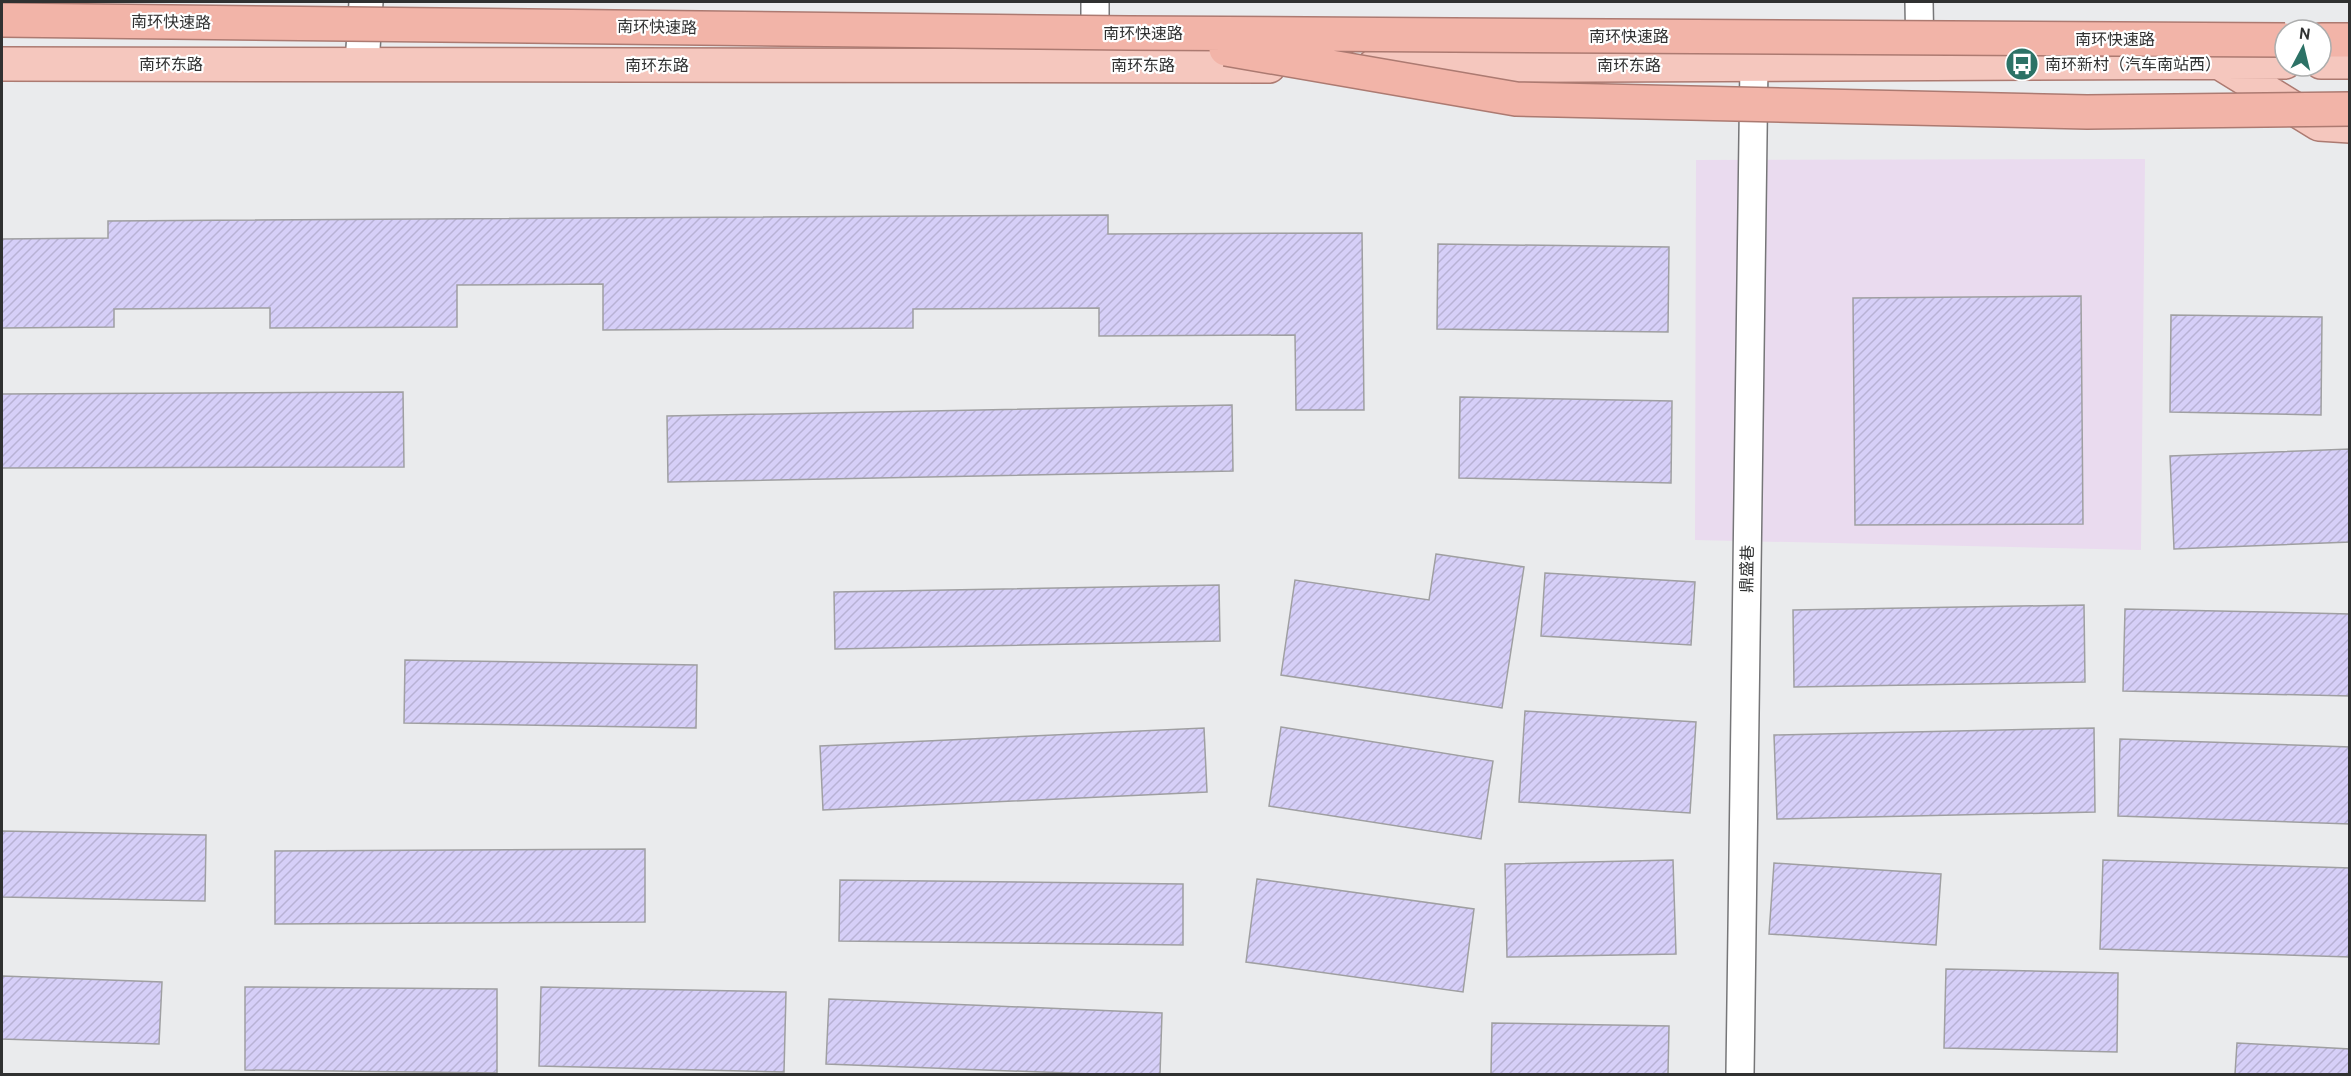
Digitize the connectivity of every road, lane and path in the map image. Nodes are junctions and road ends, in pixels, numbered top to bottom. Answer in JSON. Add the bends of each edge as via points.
{"nodes":[{"id":1,"x":366,"y":2,"type":"edge"},
{"id":2,"x":1095,"y":2,"type":"edge"},
{"id":3,"x":1919,"y":2,"type":"edge"},
{"id":4,"x":2,"y":20,"type":"edge"},
{"id":5,"x":1130,"y":33,"type":"junction"},
{"id":6,"x":2273,"y":40,"type":"edge"},
{"id":7,"x":2333,"y":40,"type":"edge"},
{"id":8,"x":2349,"y":40,"type":"edge"},
{"id":9,"x":2273,"y":62,"type":"edge"},
{"id":10,"x":2333,"y":62,"type":"edge"},
{"id":11,"x":2349,"y":62,"type":"edge"},
{"id":12,"x":2220,"y":63,"type":"junction"},
{"id":13,"x":2,"y":64,"type":"edge"},
{"id":14,"x":362,"y":64,"type":"junction"},
{"id":15,"x":1754,"y":64,"type":"junction"},
{"id":16,"x":1920,"y":64,"type":"junction"},
{"id":17,"x":1095,"y":65,"type":"junction"},
{"id":18,"x":2349,"y":109,"type":"edge"},
{"id":19,"x":2349,"y":126,"type":"edge"},
{"id":20,"x":1740,"y":1074,"type":"edge"}],
"edges":[{"from":1,"to":14,"type":"street"},
{"from":2,"to":17,"type":"street"},
{"from":3,"to":16,"type":"street"},
{"from":4,"to":5,"type":"highway","name":"南环快速路","bridge":true},
{"from":5,"to":6,"type":"highway","name":"南环快速路","bridge":true},
{"from":5,"to":18,"type":"highway","bridge":true,"via":[[1516,99],[2087,112]]},
{"from":7,"to":8,"type":"highway"},
{"from":9,"to":12,"type":"main road","name":"南环东路"},
{"from":10,"to":11,"type":"main road"},
{"from":12,"to":16,"type":"main road","name":"南环东路"},
{"from":12,"to":19,"type":"main road","via":[[2319,124]]},
{"from":13,"to":14,"type":"main road","name":"南环东路"},
{"from":14,"to":17,"type":"main road","name":"南环东路"},
{"from":15,"to":16,"type":"main road","name":"南环东路"},
{"from":15,"to":17,"type":"main road","name":"南环东路"},
{"from":15,"to":20,"type":"street","name":"鼎盛巷"}]}
